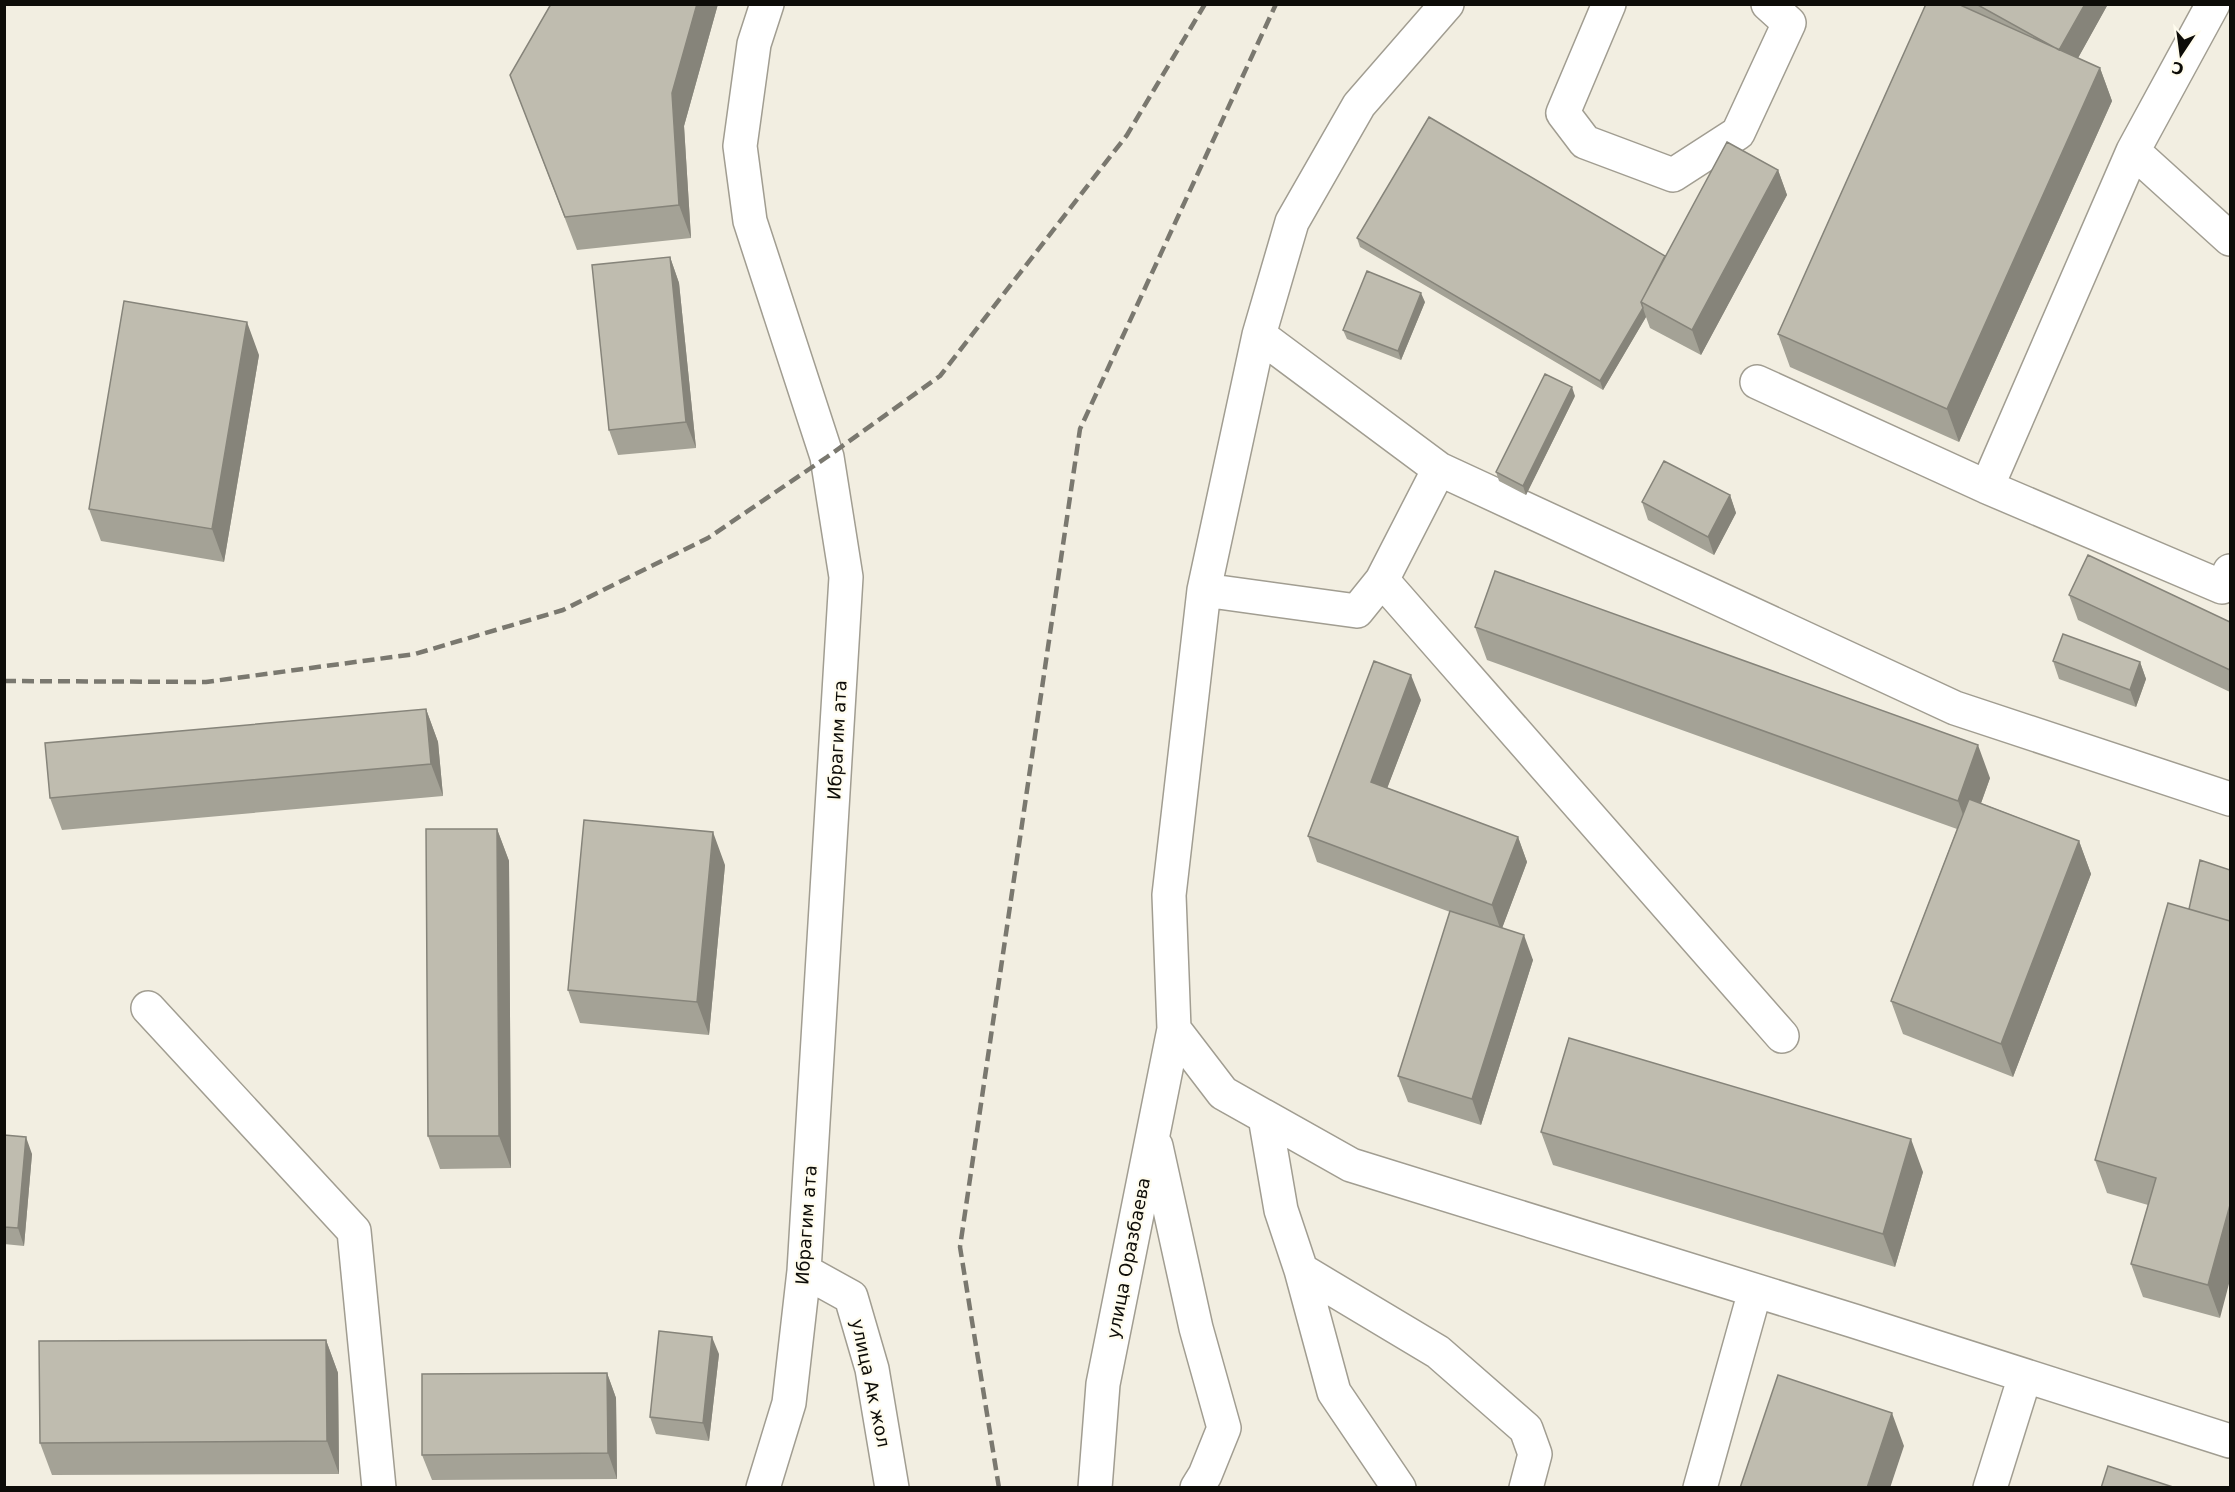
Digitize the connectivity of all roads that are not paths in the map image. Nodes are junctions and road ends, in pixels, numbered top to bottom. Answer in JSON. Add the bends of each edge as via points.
{"nodes":[{"id":1,"x":767,"y":4,"type":"edge"},
{"id":2,"x":1447,"y":4,"type":"edge"},
{"id":3,"x":1609,"y":4,"type":"edge"},
{"id":4,"x":1767,"y":4,"type":"edge"},
{"id":5,"x":2213,"y":4,"type":"edge"},
{"id":6,"x":2133,"y":151,"type":"junction"},
{"id":7,"x":2230,"y":239,"type":"edge"},
{"id":8,"x":1259,"y":335,"type":"junction"},
{"id":9,"x":1757,"y":382,"type":"dead end"},
{"id":10,"x":1439,"y":469,"type":"junction"},
{"id":11,"x":1987,"y":487,"type":"junction"},
{"id":12,"x":2230,"y":571,"type":"edge"},
{"id":13,"x":1382,"y":580,"type":"junction"},
{"id":14,"x":1204,"y":590,"type":"junction"},
{"id":15,"x":2230,"y":799,"type":"edge"},
{"id":16,"x":148,"y":1008,"type":"dead end"},
{"id":17,"x":1174,"y":1029,"type":"junction"},
{"id":18,"x":1782,"y":1036,"type":"dead end"},
{"id":19,"x":1265,"y":1117,"type":"junction"},
{"id":20,"x":1153,"y":1133,"type":"junction"},
{"id":21,"x":1301,"y":1270,"type":"junction"},
{"id":22,"x":804,"y":1271,"type":"junction"},
{"id":23,"x":1755,"y":1290,"type":"junction"},
{"id":24,"x":2025,"y":1376,"type":"junction"},
{"id":25,"x":2230,"y":1442,"type":"edge"},
{"id":26,"x":379,"y":1488,"type":"edge"},
{"id":27,"x":764,"y":1488,"type":"edge"},
{"id":28,"x":892,"y":1488,"type":"edge"},
{"id":29,"x":1095,"y":1488,"type":"edge"},
{"id":30,"x":1197,"y":1488,"type":"edge"},
{"id":31,"x":1399,"y":1488,"type":"edge"},
{"id":32,"x":1526,"y":1488,"type":"edge"},
{"id":33,"x":1700,"y":1488,"type":"edge"},
{"id":34,"x":1989,"y":1488,"type":"edge"}],
"edges":[{"from":1,"to":22,"type":"street","name":"Ибрагим ата","via":[[754,44],[740,146],[750,220],[827,457],[846,578]]},
{"from":2,"to":8,"type":"street","name":"улица Оразбаева","via":[[1359,105],[1292,222]]},
{"from":3,"to":4,"type":"street","via":[[1563,113],[1585,142],[1673,175],[1738,133],[1789,23]]},
{"from":5,"to":6,"type":"street"},
{"from":6,"to":7,"type":"street"},
{"from":6,"to":11,"type":"street"},
{"from":8,"to":10,"type":"street"},
{"from":8,"to":14,"type":"street","name":"улица Оразбаева"},
{"from":9,"to":11,"type":"street"},
{"from":10,"to":13,"type":"street"},
{"from":10,"to":15,"type":"street","via":[[1955,708]]},
{"from":11,"to":12,"type":"street","via":[[2222,587]]},
{"from":13,"to":14,"type":"street","via":[[1357,611]]},
{"from":13,"to":18,"type":"street"},
{"from":14,"to":17,"type":"street","name":"улица Оразбаева","via":[[1169,895]]},
{"from":16,"to":26,"type":"street","via":[[354,1231]]},
{"from":17,"to":19,"type":"street","via":[[1223,1093]]},
{"from":17,"to":20,"type":"street","name":"улица Оразбаева"},
{"from":19,"to":21,"type":"street","via":[[1281,1210]]},
{"from":19,"to":23,"type":"street","via":[[1351,1165]]},
{"from":20,"to":29,"type":"street","name":"улица Оразбаева","via":[[1103,1384]]},
{"from":20,"to":30,"type":"street","via":[[1196,1328],[1224,1428]]},
{"from":21,"to":31,"type":"street","via":[[1334,1392]]},
{"from":21,"to":32,"type":"street","via":[[1438,1352],[1526,1429],[1534,1454]]},
{"from":22,"to":27,"type":"street","name":"Ибрагим ата","via":[[789,1403]]},
{"from":22,"to":28,"type":"street","name":"улица Ак жол","via":[[851,1297],[872,1369]]},
{"from":23,"to":24,"type":"street"},
{"from":23,"to":33,"type":"street"},
{"from":24,"to":25,"type":"street"},
{"from":24,"to":34,"type":"street"}]}
